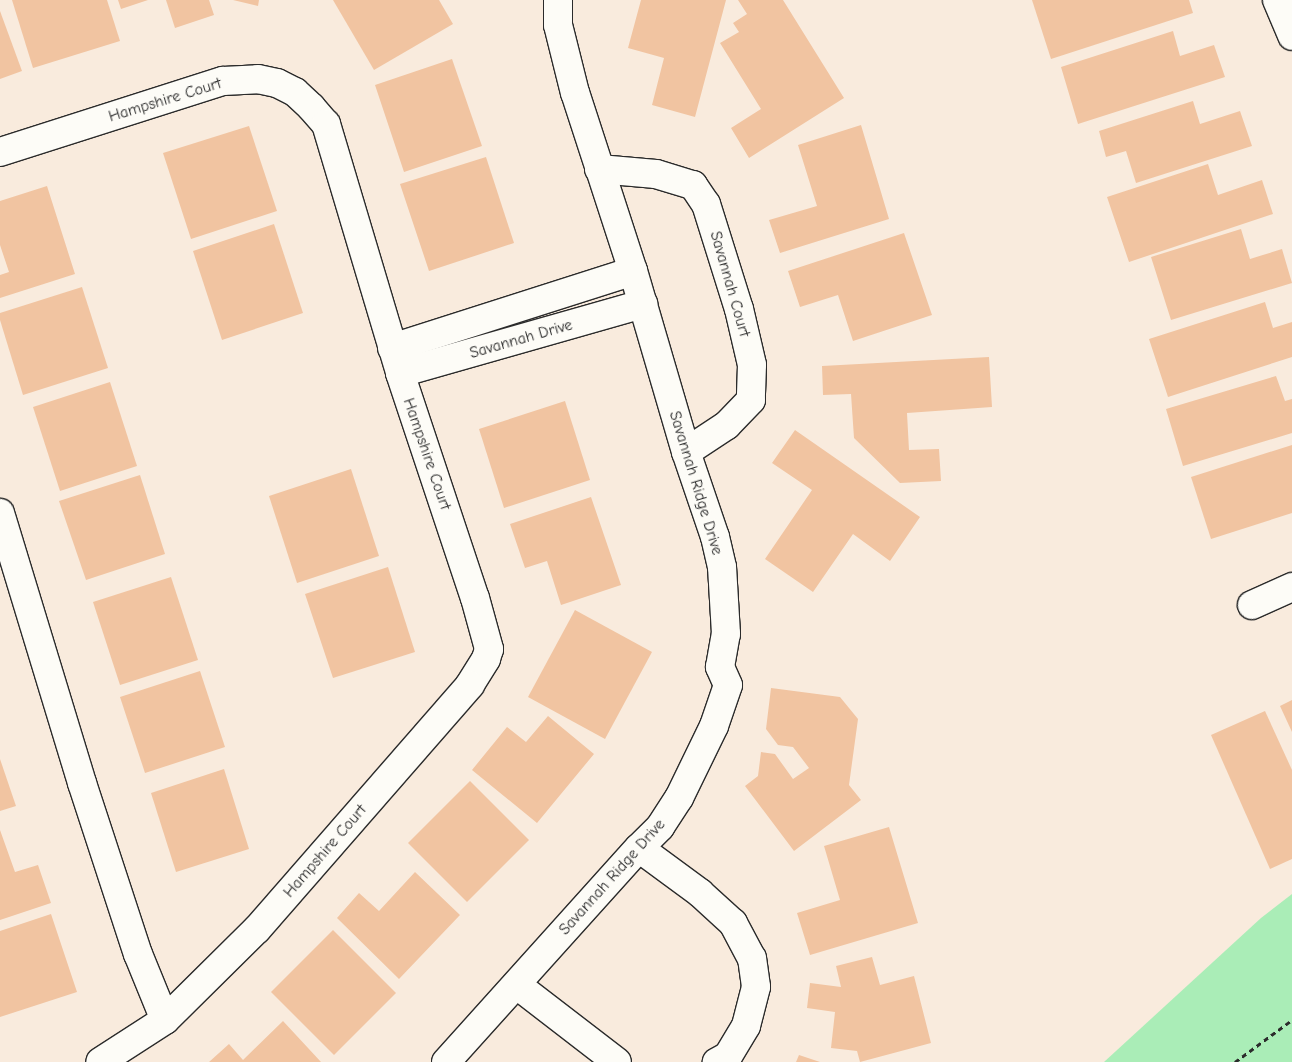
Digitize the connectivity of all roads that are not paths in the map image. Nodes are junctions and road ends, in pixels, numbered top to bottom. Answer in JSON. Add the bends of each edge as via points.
{"nodes":[{"id":1,"x":558,"y":0,"type":"edge"},
{"id":2,"x":1277,"y":0,"type":"edge"},
{"id":3,"x":1292,"y":36,"type":"edge"},
{"id":4,"x":0,"y":152,"type":"edge"},
{"id":5,"x":600,"y":169,"type":"junction"},
{"id":6,"x":633,"y":271,"type":"junction"},
{"id":7,"x":643,"y":304,"type":"junction"},
{"id":8,"x":396,"y":361,"type":"junction"},
{"id":9,"x":686,"y":452,"type":"junction"},
{"id":10,"x":0,"y":513,"type":"edge"},
{"id":11,"x":1292,"y":587,"type":"edge"},
{"id":12,"x":1252,"y":604,"type":"dead end"},
{"id":13,"x":639,"y":848,"type":"junction"},
{"id":14,"x":517,"y":985,"type":"junction"},
{"id":15,"x":165,"y":1020,"type":"junction"},
{"id":16,"x":100,"y":1062,"type":"edge"},
{"id":17,"x":446,"y":1062,"type":"edge"},
{"id":18,"x":617,"y":1062,"type":"edge"},
{"id":19,"x":716,"y":1062,"type":"edge"}],
"edges":[{"from":1,"to":5,"type":"street","name":"Savannah Ridge Drive","via":[[558,25]]},
{"from":2,"to":3,"type":"street"},
{"from":4,"to":8,"type":"street","name":"Hampshire Court","via":[[223,81],[258,79],[277,83],[295,92],[326,124]]},
{"from":5,"to":6,"type":"street","name":"Savannah Ridge Drive"},
{"from":5,"to":9,"type":"street","name":"Savannah Court","via":[[656,174],[693,185],[706,204],[739,309],[752,365],[750,400],[727,425]]},
{"from":6,"to":7,"type":"street","name":"Savannah Ridge Drive"},
{"from":6,"to":8,"type":"street","name":"Savannah Drive"},
{"from":7,"to":8,"type":"street","name":"Savannah Drive"},
{"from":7,"to":9,"type":"street","name":"Savannah Ridge Drive"},
{"from":8,"to":15,"type":"street","name":"Hampshire Court","via":[[475,598],[489,649],[486,659],[470,684],[257,929]]},
{"from":9,"to":13,"type":"street","name":"Savannah Ridge Drive","via":[[722,567],[726,634],[720,667],[728,684],[714,726],[678,798],[660,827]]},
{"from":10,"to":15,"type":"street","via":[[129,927]]},
{"from":11,"to":12,"type":"street"},
{"from":13,"to":14,"type":"street","name":"Savannah Ridge Drive"},
{"from":13,"to":19,"type":"street","via":[[733,922],[752,958],[756,987],[746,1026],[728,1056]]},
{"from":14,"to":17,"type":"street","name":"Savannah Ridge Drive"},
{"from":14,"to":18,"type":"street"},
{"from":15,"to":16,"type":"street","name":"Hampshire Court"}]}
